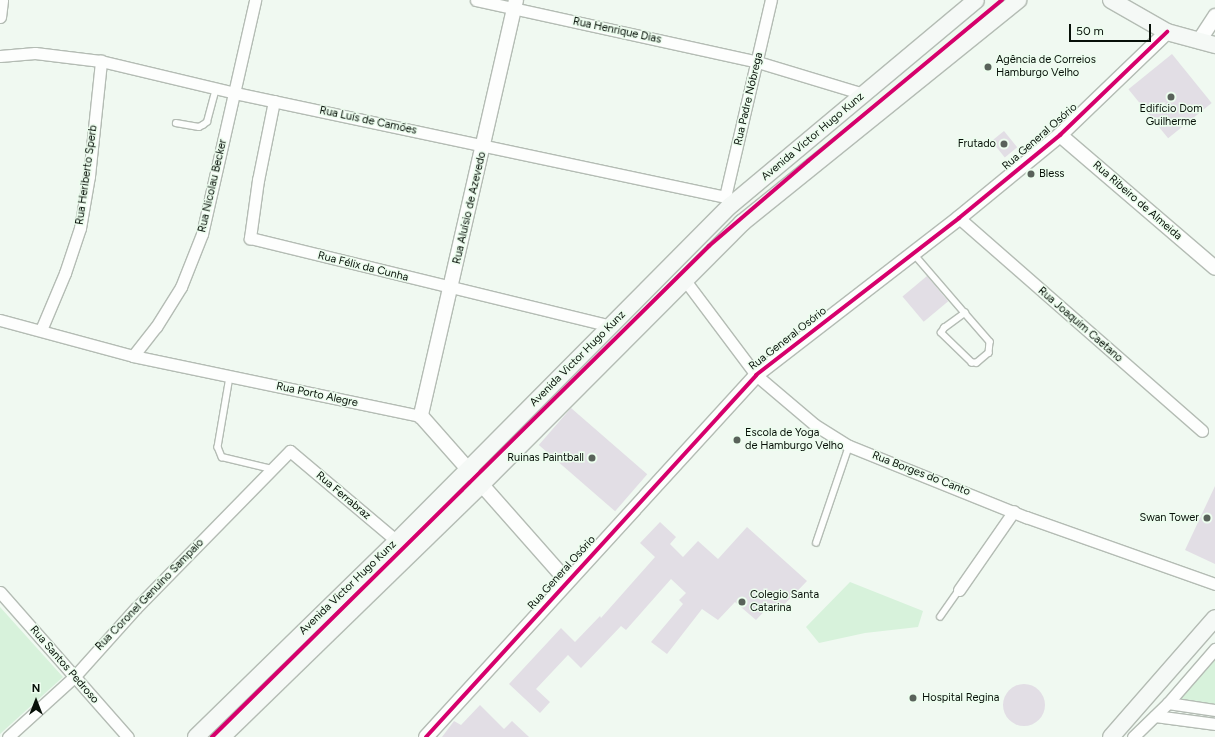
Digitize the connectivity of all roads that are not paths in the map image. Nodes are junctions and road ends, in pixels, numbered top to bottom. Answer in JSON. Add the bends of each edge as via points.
{"nodes":[{"id":1,"x":2,"y":0,"type":"edge"},
{"id":2,"x":255,"y":0,"type":"edge"},
{"id":3,"x":476,"y":0,"type":"edge"},
{"id":4,"x":771,"y":0,"type":"edge"},
{"id":5,"x":976,"y":0,"type":"edge"},
{"id":6,"x":1018,"y":0,"type":"edge"},
{"id":7,"x":1111,"y":0,"type":"edge"},
{"id":8,"x":516,"y":4,"type":"edge"},
{"id":9,"x":1215,"y":16,"type":"edge"},
{"id":10,"x":0,"y":17,"type":"edge"},
{"id":11,"x":1166,"y":32,"type":"junction"},
{"id":12,"x":1199,"y":41,"type":"junction"},
{"id":13,"x":1215,"y":45,"type":"edge"},
{"id":14,"x":0,"y":56,"type":"edge"},
{"id":15,"x":101,"y":61,"type":"junction"},
{"id":16,"x":758,"y":62,"type":"junction"},
{"id":17,"x":216,"y":89,"type":"junction"},
{"id":18,"x":235,"y":93,"type":"junction"},
{"id":19,"x":863,"y":94,"type":"junction"},
{"id":20,"x":274,"y":101,"type":"junction"},
{"id":21,"x":176,"y":123,"type":"dead end"},
{"id":22,"x":1060,"y":135,"type":"junction"},
{"id":23,"x":484,"y":145,"type":"junction"},
{"id":24,"x":728,"y":201,"type":"junction"},
{"id":25,"x":959,"y":218,"type":"junction"},
{"id":26,"x":914,"y":253,"type":"junction"},
{"id":27,"x":1215,"y":268,"type":"edge"},
{"id":28,"x":684,"y":279,"type":"junction"},
{"id":29,"x":452,"y":289,"type":"junction"},
{"id":30,"x":965,"y":313,"type":"junction"},
{"id":31,"x":0,"y":320,"type":"edge"},
{"id":32,"x":611,"y":326,"type":"junction"},
{"id":33,"x":41,"y":330,"type":"junction"},
{"id":34,"x":133,"y":356,"type":"junction"},
{"id":35,"x":756,"y":375,"type":"junction"},
{"id":36,"x":230,"y":377,"type":"junction"},
{"id":37,"x":421,"y":416,"type":"junction"},
{"id":38,"x":1202,"y":431,"type":"dead end"},
{"id":39,"x":849,"y":446,"type":"junction"},
{"id":40,"x":290,"y":451,"type":"joint"},
{"id":41,"x":272,"y":469,"type":"junction"},
{"id":42,"x":468,"y":469,"type":"junction"},
{"id":43,"x":481,"y":485,"type":"junction"},
{"id":44,"x":1014,"y":511,"type":"junction"},
{"id":45,"x":397,"y":541,"type":"junction"},
{"id":46,"x":816,"y":543,"type":"dead end"},
{"id":47,"x":567,"y":581,"type":"junction"},
{"id":48,"x":1215,"y":584,"type":"edge"},
{"id":49,"x":959,"y":590,"type":"joint"},
{"id":50,"x":0,"y":592,"type":"edge"},
{"id":51,"x":940,"y":617,"type":"dead end"},
{"id":52,"x":1215,"y":618,"type":"edge"},
{"id":53,"x":1215,"y":649,"type":"edge"},
{"id":54,"x":74,"y":677,"type":"junction"},
{"id":55,"x":1168,"y":703,"type":"junction"},
{"id":56,"x":1215,"y":710,"type":"edge"},
{"id":57,"x":1155,"y":716,"type":"junction"},
{"id":58,"x":1215,"y":724,"type":"edge"},
{"id":59,"x":8,"y":737,"type":"edge"},
{"id":60,"x":128,"y":737,"type":"edge"},
{"id":61,"x":196,"y":737,"type":"edge"},
{"id":62,"x":222,"y":737,"type":"edge"},
{"id":63,"x":426,"y":737,"type":"edge"},
{"id":64,"x":1111,"y":737,"type":"edge"},
{"id":65,"x":1132,"y":737,"type":"edge"}],
"edges":[{"from":1,"to":10,"type":"street"},
{"from":2,"to":18,"type":"street","name":"Rua Nicolau Becker"},
{"from":3,"to":8,"type":"street","name":"Rua Henrique Dias"},
{"from":4,"to":16,"type":"street","name":"Rua Padre Nóbrega"},
{"from":5,"to":19,"type":"main road","name":"Avenida Victor Hugo Kunz"},
{"from":6,"to":28,"type":"main road","name":"Avenida Victor Hugo Kunz","via":[[742,223]]},
{"from":7,"to":11,"type":"main road"},
{"from":8,"to":16,"type":"street","name":"Rua Henrique Dias"},
{"from":8,"to":23,"type":"street","name":"Rua Aluísio de Azevedo"},
{"from":9,"to":12,"type":"street"},
{"from":11,"to":12,"type":"main road"},
{"from":11,"to":22,"type":"street","name":"Rua General Osório"},
{"from":12,"to":13,"type":"main road"},
{"from":14,"to":15,"type":"street","name":"Rua Luís de Camões","via":[[35,53]]},
{"from":15,"to":17,"type":"street","name":"Rua Luís de Camões"},
{"from":15,"to":33,"type":"street","name":"Rua Heriberto Sperb","via":[[89,176],[80,228],[66,273]]},
{"from":16,"to":19,"type":"street","name":"Rua Henrique Dias"},
{"from":16,"to":24,"type":"street","name":"Rua Padre Nóbrega"},
{"from":17,"to":18,"type":"street","name":"Rua Luís de Camões"},
{"from":17,"to":21,"type":"lane","via":[[207,122],[199,127]]},
{"from":18,"to":20,"type":"street","name":"Rua Luís de Camões"},
{"from":18,"to":34,"type":"street","name":"Rua Nicolau Becker","via":[[202,234],[181,286],[156,327]]},
{"from":19,"to":24,"type":"main road","name":"Avenida Victor Hugo Kunz"},
{"from":20,"to":23,"type":"street","name":"Rua Luís de Camões"},
{"from":20,"to":29,"type":"street","name":"Rua Félix da Cunha","via":[[258,180],[250,238]]},
{"from":22,"to":25,"type":"street","name":"Rua General Osório"},
{"from":22,"to":27,"type":"street","name":"Rua Ribeiro de Almeida"},
{"from":23,"to":24,"type":"street","name":"Rua Luís de Camões"},
{"from":23,"to":29,"type":"street","name":"Rua Aluísio de Azevedo"},
{"from":24,"to":32,"type":"main road","name":"Avenida Victor Hugo Kunz"},
{"from":25,"to":26,"type":"street","name":"Rua General Osório"},
{"from":25,"to":38,"type":"street","name":"Rua Joaquim Caetano"},
{"from":26,"to":30,"type":"lane"},
{"from":26,"to":35,"type":"street","name":"Rua General Osório"},
{"from":28,"to":35,"type":"street","name":"Rua Borges do Canto"},
{"from":28,"to":43,"type":"main road","name":"Avenida Victor Hugo Kunz"},
{"from":29,"to":32,"type":"street","name":"Rua Félix da Cunha"},
{"from":29,"to":37,"type":"street","name":"Rua Aluísio de Azevedo"},
{"from":30,"to":30,"type":"lane","via":[[941,333],[972,363],[977,363],[989,353],[990,342]]},
{"from":31,"to":33,"type":"street","name":"Rua Porto Alegre"},
{"from":32,"to":42,"type":"main road","name":"Avenida Victor Hugo Kunz"},
{"from":33,"to":34,"type":"street","name":"Rua Porto Alegre"},
{"from":34,"to":36,"type":"street","name":"Rua Porto Alegre"},
{"from":35,"to":39,"type":"street","name":"Rua Borges do Canto","via":[[815,425]]},
{"from":35,"to":47,"type":"street","name":"Rua General Osório"},
{"from":36,"to":37,"type":"street","name":"Rua Porto Alegre"},
{"from":36,"to":41,"type":"lane","via":[[218,447],[222,457]]},
{"from":37,"to":42,"type":"street"},
{"from":39,"to":44,"type":"street","name":"Rua Borges do Canto"},
{"from":39,"to":46,"type":"lane"},
{"from":40,"to":41,"type":"street","name":"Rua Coronel Genuíno Sampaio"},
{"from":40,"to":45,"type":"street","name":"Rua Ferrabraz"},
{"from":41,"to":54,"type":"street","name":"Rua Coronel Genuíno Sampaio","via":[[136,608]]},
{"from":42,"to":43,"type":"street"},
{"from":42,"to":45,"type":"main road","name":"Avenida Victor Hugo Kunz"},
{"from":43,"to":47,"type":"street"},
{"from":43,"to":62,"type":"main road","name":"Avenida Victor Hugo Kunz"},
{"from":44,"to":48,"type":"street","name":"Rua Borges do Canto"},
{"from":44,"to":49,"type":"street"},
{"from":45,"to":61,"type":"main road","name":"Avenida Victor Hugo Kunz"},
{"from":47,"to":63,"type":"street","name":"Rua General Osório"},
{"from":49,"to":51,"type":"lane"},
{"from":50,"to":54,"type":"street","name":"Rua Santos Pedroso"},
{"from":52,"to":64,"type":"main road"},
{"from":53,"to":55,"type":"street"},
{"from":54,"to":59,"type":"street","name":"Rua Coronel Genuíno Sampaio"},
{"from":54,"to":60,"type":"street","name":"Rua Santos Pedroso"},
{"from":55,"to":56,"type":"street"},
{"from":55,"to":57,"type":"street"},
{"from":57,"to":58,"type":"street"},
{"from":57,"to":65,"type":"street"}]}
